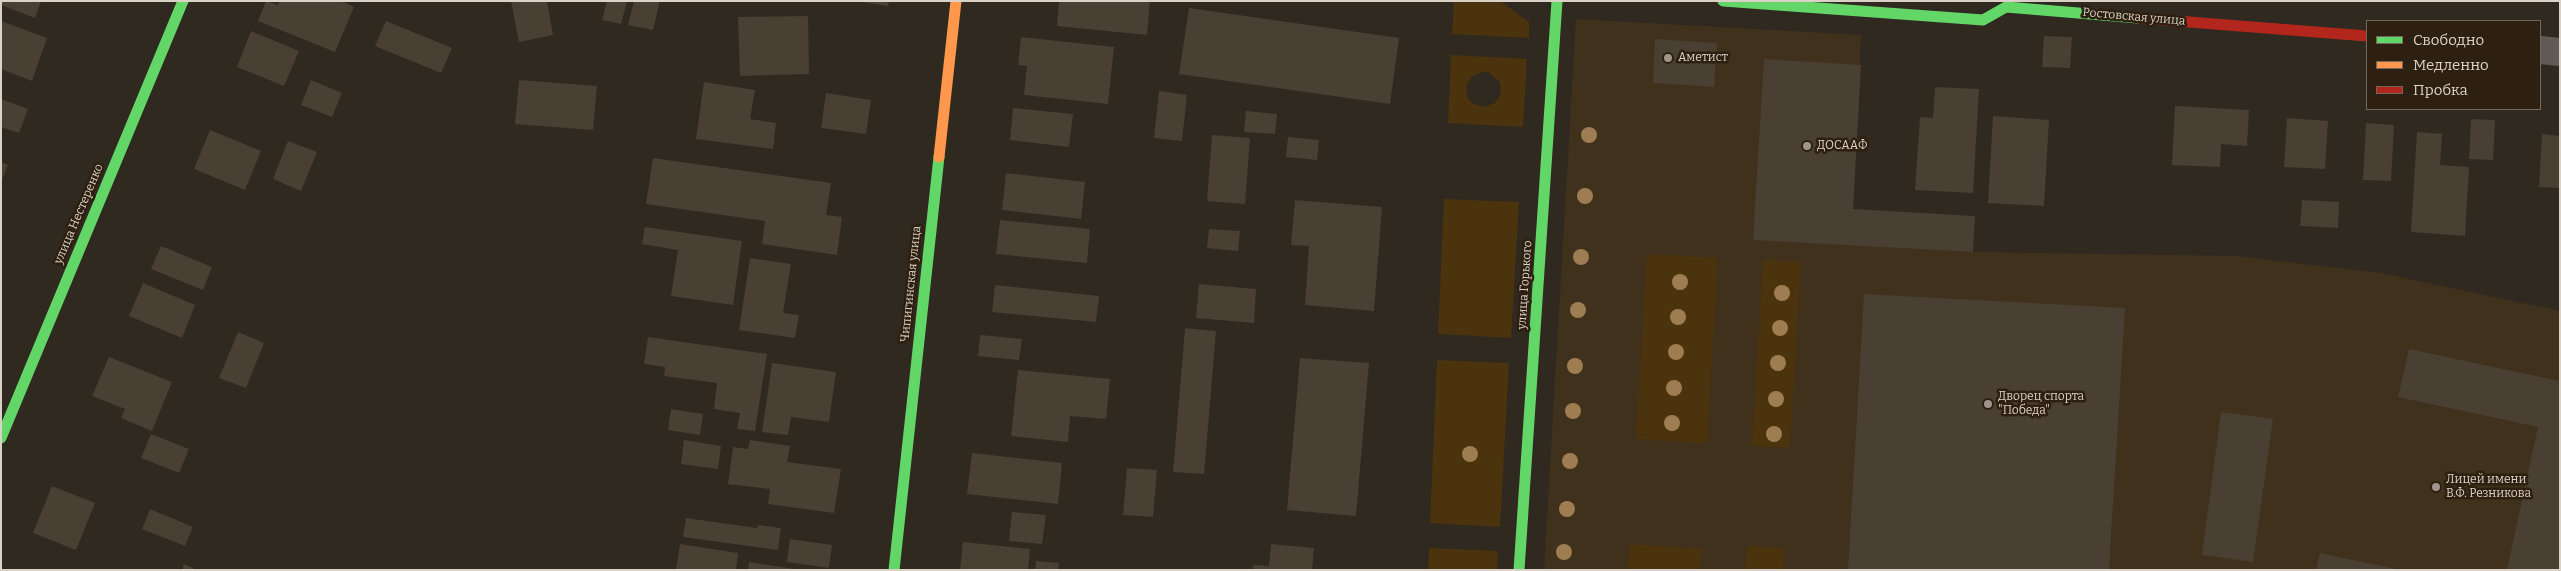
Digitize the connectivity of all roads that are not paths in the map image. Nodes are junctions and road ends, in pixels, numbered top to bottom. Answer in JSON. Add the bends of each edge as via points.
{"nodes":[{"id":1,"x":183,"y":1,"type":"edge"},
{"id":2,"x":956,"y":1,"type":"edge"},
{"id":3,"x":1557,"y":1,"type":"edge"},
{"id":4,"x":1723,"y":1,"type":"edge"},
{"id":5,"x":2366,"y":36,"type":"edge"},
{"id":6,"x":2541,"y":50,"type":"edge"},
{"id":7,"x":2560,"y":52,"type":"edge"},
{"id":8,"x":1,"y":438,"type":"edge"},
{"id":9,"x":894,"y":570,"type":"edge"},
{"id":10,"x":1519,"y":570,"type":"edge"}],
"edges":[{"from":1,"to":8,"type":"street","name":"улица Нестеренко"},
{"from":2,"to":9,"type":"street","name":"Чипигинская улица"},
{"from":3,"to":10,"type":"street","name":"улица Горького"},
{"from":4,"to":5,"type":"street","name":"Ростовская улица","via":[[1983,20],[2006,7]]},
{"from":6,"to":7,"type":"street"}]}
